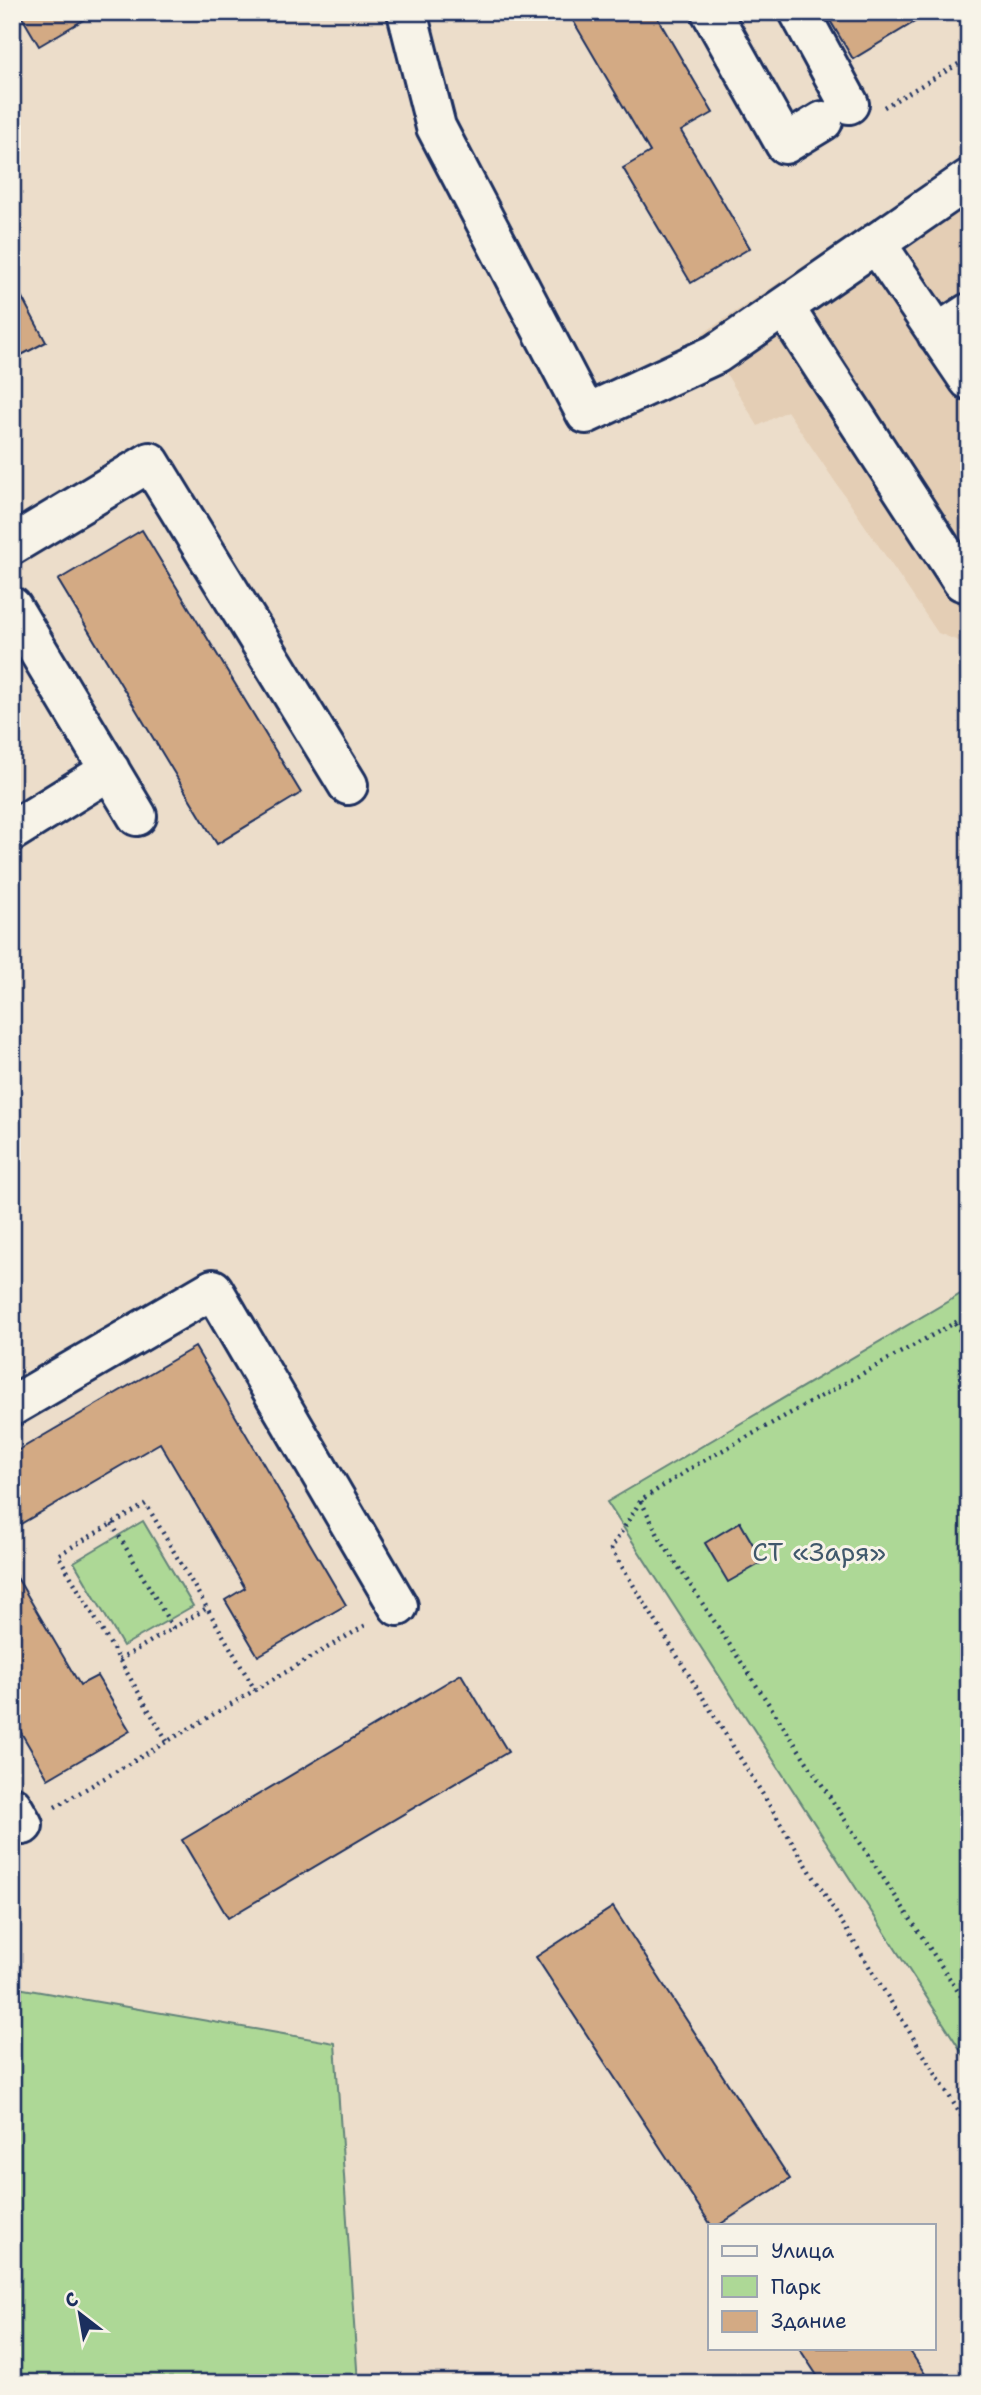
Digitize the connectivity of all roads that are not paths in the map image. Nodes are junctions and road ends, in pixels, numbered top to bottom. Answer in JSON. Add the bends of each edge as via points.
{"nodes":[{"id":1,"x":407,"y":12,"type":"edge"},
{"id":2,"x":711,"y":12,"type":"edge"},
{"id":3,"x":799,"y":12,"type":"edge"},
{"id":4,"x":969,"y":179,"type":"edge"},
{"id":5,"x":876,"y":243,"type":"junction"},
{"id":6,"x":784,"y":307,"type":"junction"},
{"id":7,"x":969,"y":313,"type":"edge"},
{"id":8,"x":937,"y":334,"type":"junction"},
{"id":9,"x":969,"y":380,"type":"edge"},
{"id":10,"x":12,"y":545,"type":"edge"},
{"id":11,"x":969,"y":583,"type":"edge"},
{"id":12,"x":12,"y":607,"type":"edge"},
{"id":13,"x":110,"y":770,"type":"junction"},
{"id":14,"x":348,"y":785,"type":"dead end"},
{"id":15,"x":137,"y":816,"type":"dead end"},
{"id":16,"x":12,"y":831,"type":"edge"},
{"id":17,"x":12,"y":1406,"type":"edge"},
{"id":18,"x":398,"y":1605,"type":"road end"}],
"edges":[{"from":1,"to":6,"type":"street","via":[[436,127],[586,414],[716,354]]},
{"from":2,"to":3,"type":"street","via":[[785,144],[836,113]]},
{"from":4,"to":5,"type":"street"},
{"from":5,"to":6,"type":"street"},
{"from":5,"to":8,"type":"street"},
{"from":6,"to":11,"type":"street","via":[[962,581]]},
{"from":7,"to":8,"type":"street"},
{"from":8,"to":9,"type":"street"},
{"from":10,"to":14,"type":"street","via":[[150,462]]},
{"from":12,"to":13,"type":"street"},
{"from":13,"to":15,"type":"street"},
{"from":13,"to":16,"type":"street"},
{"from":17,"to":18,"type":"street","via":[[213,1289]]}]}
